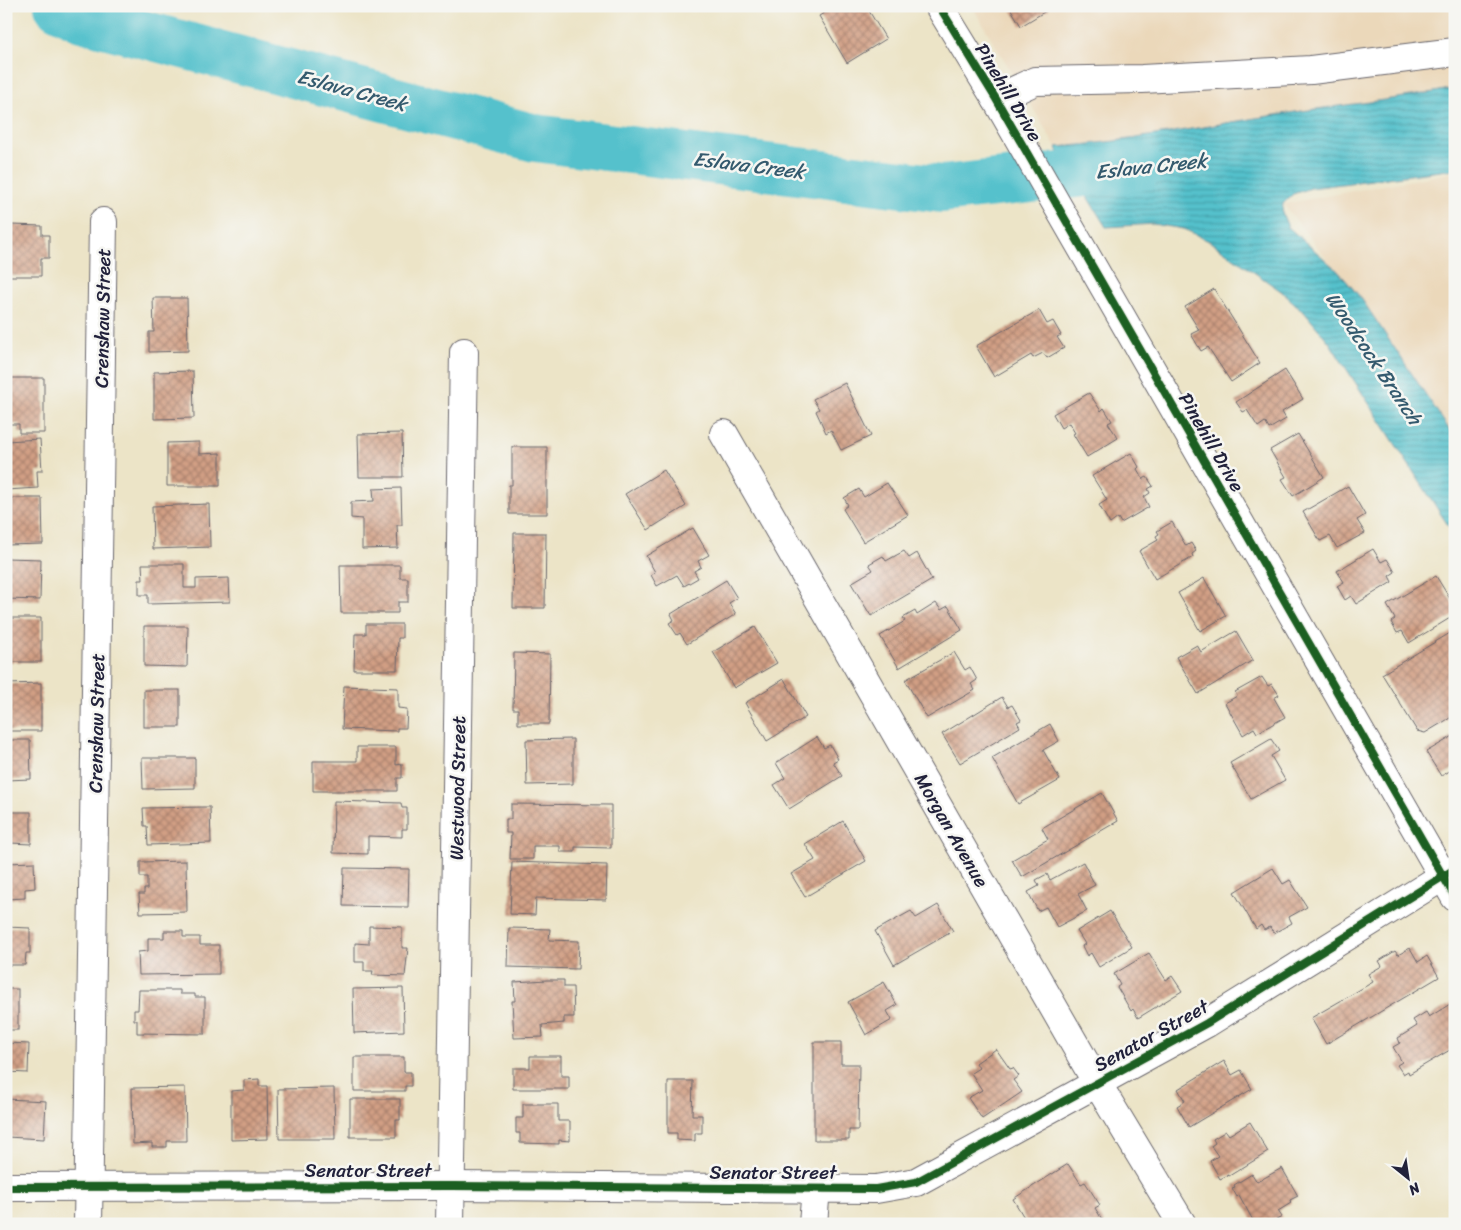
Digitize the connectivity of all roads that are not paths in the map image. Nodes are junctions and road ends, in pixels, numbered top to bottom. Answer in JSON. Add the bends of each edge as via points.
{"nodes":[{"id":1,"x":938,"y":6,"type":"edge"},
{"id":2,"x":1455,"y":52,"type":"edge"},
{"id":3,"x":996,"y":99,"type":"junction"},
{"id":4,"x":103,"y":222,"type":"dead end"},
{"id":5,"x":464,"y":352,"type":"dead end"},
{"id":6,"x":724,"y":434,"type":"dead end"},
{"id":7,"x":1451,"y":881,"type":"edge"},
{"id":8,"x":1098,"y":1083,"type":"junction"},
{"id":9,"x":89,"y":1186,"type":"junction"},
{"id":10,"x":451,"y":1186,"type":"junction"},
{"id":11,"x":6,"y":1187,"type":"edge"},
{"id":12,"x":816,"y":1188,"type":"junction"},
{"id":13,"x":88,"y":1224,"type":"edge"},
{"id":14,"x":450,"y":1224,"type":"edge"},
{"id":15,"x":813,"y":1224,"type":"edge"},
{"id":16,"x":1182,"y":1224,"type":"edge"}],
"edges":[{"from":1,"to":3,"type":"street","name":"Pinehill Drive"},
{"from":2,"to":3,"type":"street","via":[[1311,70],[1036,81]]},
{"from":3,"to":7,"type":"street","name":"Pinehill Drive"},
{"from":4,"to":9,"type":"street","name":"Crenshaw Street"},
{"from":5,"to":10,"type":"street","name":"Westwood Street"},
{"from":6,"to":8,"type":"street","name":"Morgan Avenue"},
{"from":7,"to":8,"type":"street","name":"Senator Street"},
{"from":8,"to":12,"type":"street","name":"Senator Street","via":[[916,1182],[876,1188]]},
{"from":8,"to":16,"type":"street","name":"Morgan Avenue"},
{"from":9,"to":10,"type":"street","name":"Senator Street"},
{"from":9,"to":11,"type":"street","name":"Senator Street"},
{"from":9,"to":13,"type":"street","name":"Crenshaw Street"},
{"from":10,"to":12,"type":"street","name":"Senator Street"},
{"from":10,"to":14,"type":"street","name":"Westwood Street"},
{"from":12,"to":15,"type":"street"}]}
